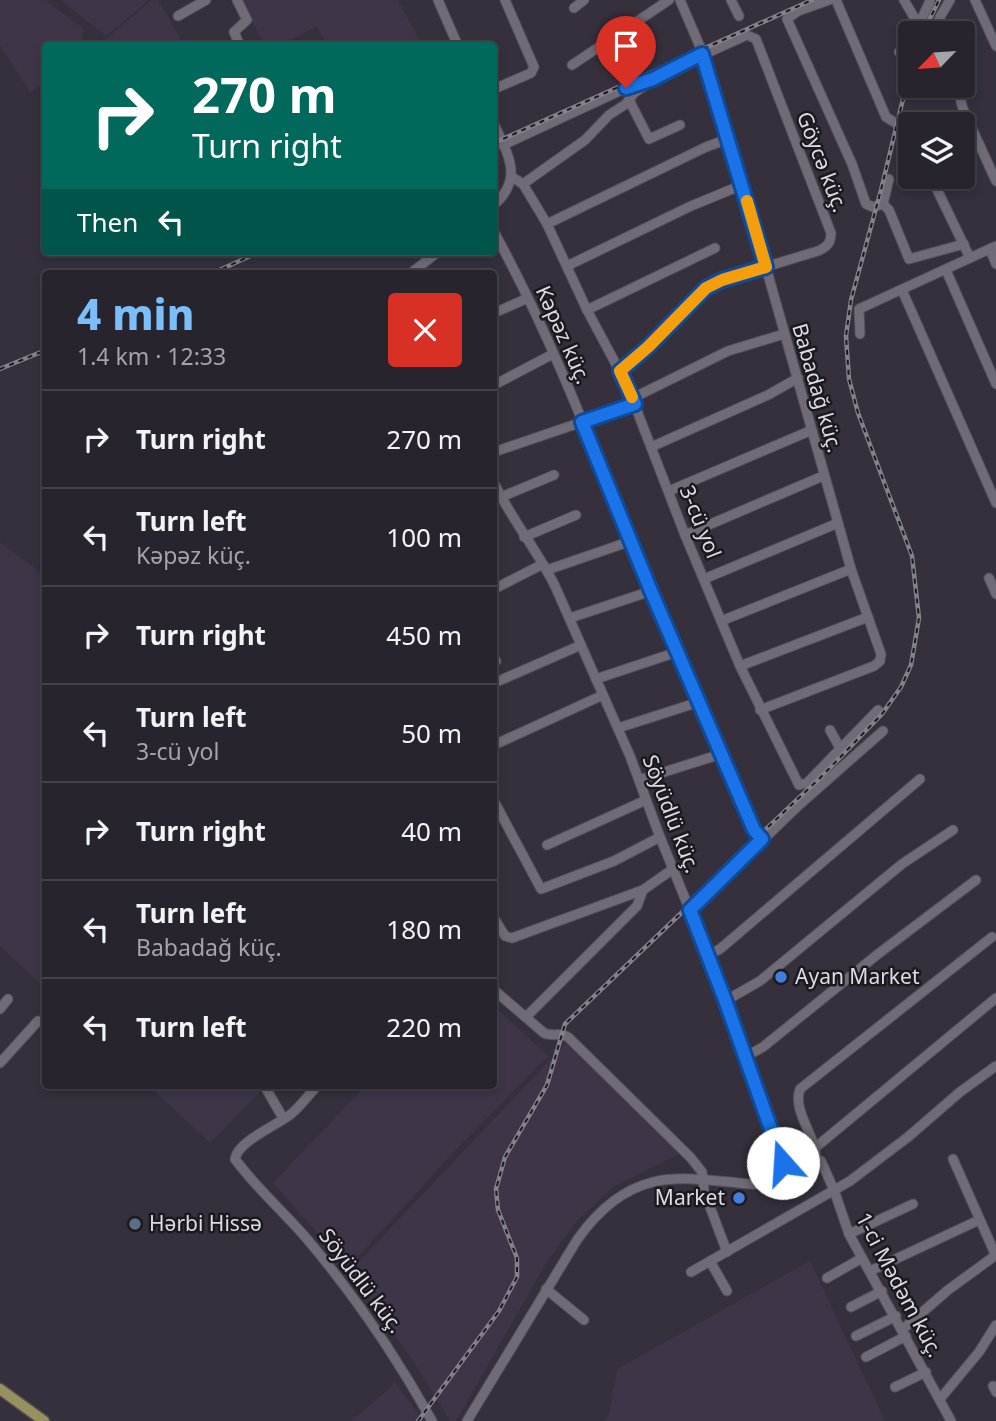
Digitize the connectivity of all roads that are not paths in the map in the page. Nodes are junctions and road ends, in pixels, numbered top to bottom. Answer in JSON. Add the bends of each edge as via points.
{"nodes":[{"id":1,"x":206,"y":0,"type":"edge"},
{"id":2,"x":237,"y":0,"type":"edge"},
{"id":3,"x":438,"y":0,"type":"edge"},
{"id":4,"x":505,"y":0,"type":"edge"},
{"id":5,"x":584,"y":0,"type":"edge"},
{"id":6,"x":669,"y":0,"type":"edge"},
{"id":7,"x":680,"y":0,"type":"edge"},
{"id":8,"x":732,"y":0,"type":"edge"},
{"id":9,"x":793,"y":0,"type":"edge"},
{"id":10,"x":829,"y":0,"type":"edge"},
{"id":11,"x":836,"y":0,"type":"edge"},
{"id":12,"x":904,"y":0,"type":"edge"},
{"id":13,"x":950,"y":0,"type":"edge"},
{"id":14,"x":975,"y":0,"type":"edge"},
{"id":15,"x":930,"y":1,"type":"edge"},
{"id":16,"x":574,"y":8,"type":"dead end"},
{"id":17,"x":798,"y":11,"type":"junction"},
{"id":18,"x":178,"y":16,"type":"dead end"},
{"id":19,"x":740,"y":16,"type":"dead end"},
{"id":20,"x":913,"y":21,"type":"edge"},
{"id":21,"x":920,"y":21,"type":"edge"},
{"id":22,"x":939,"y":21,"type":"edge"},
{"id":23,"x":238,"y":42,"type":"edge"},
{"id":24,"x":456,"y":42,"type":"edge"},
{"id":25,"x":996,"y":46,"type":"edge"},
{"id":26,"x":702,"y":54,"type":"junction"},
{"id":27,"x":572,"y":65,"type":"dead end"},
{"id":28,"x":653,"y":79,"type":"junction"},
{"id":29,"x":497,"y":88,"type":"edge"},
{"id":30,"x":960,"y":98,"type":"edge"},
{"id":31,"x":629,"y":100,"type":"junction"},
{"id":32,"x":898,"y":124,"type":"edge"},
{"id":33,"x":680,"y":125,"type":"dead end"},
{"id":34,"x":497,"y":131,"type":"edge"},
{"id":35,"x":728,"y":139,"type":"junction"},
{"id":36,"x":503,"y":145,"type":"junction"},
{"id":37,"x":512,"y":177,"type":"junction"},
{"id":38,"x":888,"y":179,"type":"dead end"},
{"id":39,"x":996,"y":181,"type":"edge"},
{"id":40,"x":523,"y":184,"type":"junction"},
{"id":41,"x":742,"y":185,"type":"junction"},
{"id":42,"x":937,"y":189,"type":"edge"},
{"id":43,"x":497,"y":202,"type":"edge"},
{"id":44,"x":883,"y":204,"type":"junction"},
{"id":45,"x":547,"y":224,"type":"junction"},
{"id":46,"x":497,"y":238,"type":"edge"},
{"id":47,"x":964,"y":244,"type":"junction"},
{"id":48,"x":715,"y":248,"type":"dead end"},
{"id":49,"x":993,"y":248,"type":"edge"},
{"id":50,"x":433,"y":256,"type":"edge"},
{"id":51,"x":970,"y":258,"type":"junction"},
{"id":52,"x":996,"y":264,"type":"edge"},
{"id":53,"x":567,"y":266,"type":"junction"},
{"id":54,"x":766,"y":267,"type":"junction"},
{"id":55,"x":415,"y":270,"type":"edge"},
{"id":56,"x":946,"y":270,"type":"junction"},
{"id":57,"x":902,"y":290,"type":"junction"},
{"id":58,"x":528,"y":298,"type":"junction"},
{"id":59,"x":587,"y":310,"type":"junction"},
{"id":60,"x":497,"y":312,"type":"edge"},
{"id":61,"x":784,"y":334,"type":"junction"},
{"id":62,"x":860,"y":334,"type":"dead end"},
{"id":63,"x":553,"y":354,"type":"junction"},
{"id":64,"x":620,"y":371,"type":"junction"},
{"id":65,"x":798,"y":378,"type":"junction"},
{"id":66,"x":497,"y":383,"type":"edge"},
{"id":67,"x":996,"y":384,"type":"edge"},
{"id":68,"x":634,"y":401,"type":"junction"},
{"id":69,"x":582,"y":422,"type":"junction"},
{"id":70,"x":812,"y":430,"type":"junction"},
{"id":71,"x":651,"y":447,"type":"junction"},
{"id":72,"x":497,"y":451,"type":"edge"},
{"id":73,"x":554,"y":475,"type":"dead end"},
{"id":74,"x":823,"y":476,"type":"junction"},
{"id":75,"x":497,"y":490,"type":"edge"},
{"id":76,"x":669,"y":492,"type":"junction"},
{"id":77,"x":501,"y":497,"type":"junction"},
{"id":78,"x":996,"y":503,"type":"edge"},
{"id":79,"x":576,"y":515,"type":"dead end"},
{"id":80,"x":838,"y":523,"type":"junction"},
{"id":81,"x":685,"y":535,"type":"junction"},
{"id":82,"x":523,"y":537,"type":"junction"},
{"id":83,"x":631,"y":541,"type":"junction"},
{"id":84,"x":545,"y":567,"type":"junction"},
{"id":85,"x":851,"y":569,"type":"junction"},
{"id":86,"x":989,"y":578,"type":"dead end"},
{"id":87,"x":704,"y":579,"type":"junction"},
{"id":88,"x":497,"y":588,"type":"edge"},
{"id":89,"x":651,"y":591,"type":"junction"},
{"id":90,"x":996,"y":594,"type":"edge"},
{"id":91,"x":868,"y":617,"type":"junction"},
{"id":92,"x":570,"y":618,"type":"junction"},
{"id":93,"x":721,"y":621,"type":"junction"},
{"id":94,"x":581,"y":645,"type":"junction"},
{"id":95,"x":677,"y":652,"type":"junction"},
{"id":96,"x":740,"y":666,"type":"junction"},
{"id":97,"x":596,"y":679,"type":"junction"},
{"id":98,"x":497,"y":683,"type":"edge"},
{"id":99,"x":603,"y":695,"type":"junction"},
{"id":100,"x":699,"y":702,"type":"junction"},
{"id":101,"x":760,"y":710,"type":"junction"},
{"id":102,"x":878,"y":710,"type":"dead end"},
{"id":103,"x":618,"y":728,"type":"junction"},
{"id":104,"x":830,"y":730,"type":"dead end"},
{"id":105,"x":883,"y":731,"type":"dead end"},
{"id":106,"x":497,"y":744,"type":"edge"},
{"id":107,"x":841,"y":750,"type":"junction"},
{"id":108,"x":721,"y":754,"type":"junction"},
{"id":109,"x":920,"y":779,"type":"dead end"},
{"id":110,"x":639,"y":780,"type":"junction"},
{"id":111,"x":646,"y":800,"type":"junction"},
{"id":112,"x":497,"y":807,"type":"edge"},
{"id":113,"x":953,"y":830,"type":"dead end"},
{"id":114,"x":660,"y":837,"type":"junction"},
{"id":115,"x":762,"y":839,"type":"junction"},
{"id":116,"x":547,"y":845,"type":"dead end"},
{"id":117,"x":673,"y":869,"type":"junction"},
{"id":118,"x":976,"y":880,"type":"dead end"},
{"id":119,"x":643,"y":890,"type":"junction"},
{"id":120,"x":690,"y":910,"type":"junction"},
{"id":121,"x":497,"y":923,"type":"edge"},
{"id":122,"x":992,"y":937,"type":"dead end"},
{"id":123,"x":708,"y":955,"type":"junction"},
{"id":124,"x":497,"y":993,"type":"edge"},
{"id":125,"x":996,"y":998,"type":"edge"},
{"id":126,"x":8,"y":999,"type":"dead end"},
{"id":127,"x":725,"y":1000,"type":"junction"},
{"id":128,"x":0,"y":1009,"type":"edge"},
{"id":129,"x":526,"y":1017,"type":"junction"},
{"id":130,"x":38,"y":1021,"type":"dead end"},
{"id":131,"x":745,"y":1057,"type":"junction"},
{"id":132,"x":0,"y":1063,"type":"edge"},
{"id":133,"x":996,"y":1066,"type":"edge"},
{"id":134,"x":266,"y":1089,"type":"edge"},
{"id":135,"x":314,"y":1089,"type":"edge"},
{"id":136,"x":283,"y":1118,"type":"junction"},
{"id":137,"x":816,"y":1147,"type":"junction"},
{"id":138,"x":817,"y":1158,"type":"junction"},
{"id":139,"x":953,"y":1159,"type":"dead end"},
{"id":140,"x":783,"y":1168,"type":"junction"},
{"id":141,"x":702,"y":1179,"type":"junction"},
{"id":142,"x":834,"y":1190,"type":"junction"},
{"id":143,"x":913,"y":1204,"type":"dead end"},
{"id":144,"x":979,"y":1220,"type":"junction"},
{"id":145,"x":849,"y":1234,"type":"junction"},
{"id":146,"x":727,"y":1252,"type":"junction"},
{"id":147,"x":996,"y":1255,"type":"edge"},
{"id":148,"x":862,"y":1258,"type":"junction"},
{"id":149,"x":710,"y":1261,"type":"junction"},
{"id":150,"x":870,"y":1271,"type":"junction"},
{"id":151,"x":691,"y":1272,"type":"dead end"},
{"id":152,"x":827,"y":1278,"type":"dead end"},
{"id":153,"x":546,"y":1289,"type":"junction"},
{"id":154,"x":727,"y":1291,"type":"dead end"},
{"id":155,"x":882,"y":1291,"type":"junction"},
{"id":156,"x":851,"y":1307,"type":"dead end"},
{"id":157,"x":896,"y":1317,"type":"junction"},
{"id":158,"x":584,"y":1320,"type":"dead end"},
{"id":159,"x":996,"y":1325,"type":"edge"},
{"id":160,"x":905,"y":1332,"type":"junction"},
{"id":161,"x":856,"y":1336,"type":"dead end"},
{"id":162,"x":866,"y":1357,"type":"dead end"},
{"id":163,"x":926,"y":1372,"type":"junction"},
{"id":164,"x":895,"y":1387,"type":"dead end"},
{"id":165,"x":0,"y":1389,"type":"edge"},
{"id":166,"x":940,"y":1399,"type":"junction"},
{"id":167,"x":44,"y":1421,"type":"edge"},
{"id":168,"x":432,"y":1421,"type":"edge"},
{"id":169,"x":467,"y":1421,"type":"edge"},
{"id":170,"x":951,"y":1421,"type":"edge"}],
"edges":[{"from":1,"to":18,"type":"street"},
{"from":2,"to":23,"type":"street","via":[[247,20],[234,32]]},
{"from":3,"to":24,"type":"street"},
{"from":4,"to":29,"type":"street","via":[[534,67],[531,73]]},
{"from":5,"to":16,"type":"street"},
{"from":6,"to":27,"type":"street"},
{"from":7,"to":26,"type":"street","name":"Babadağ küç."},
{"from":8,"to":19,"type":"street"},
{"from":9,"to":17,"type":"street"},
{"from":10,"to":17,"type":"street"},
{"from":11,"to":32,"type":"street","via":[[886,117]]},
{"from":12,"to":20,"type":"street"},
{"from":13,"to":22,"type":"street"},
{"from":14,"to":25,"type":"street"},
{"from":15,"to":21,"type":"street"},
{"from":17,"to":44,"type":"street","via":[[787,19],[866,204]]},
{"from":26,"to":28,"type":"street"},
{"from":26,"to":35,"type":"street","name":"Babadağ küç."},
{"from":26,"to":54,"type":"street","name":"Göycə küç.","via":[[747,36],[759,45],[831,233],[824,248]]},
{"from":28,"to":31,"type":"street"},
{"from":28,"to":36,"type":"street"},
{"from":30,"to":39,"type":"street"},
{"from":31,"to":33,"type":"street","via":[[649,139]]},
{"from":31,"to":40,"type":"street"},
{"from":34,"to":36,"type":"street"},
{"from":35,"to":41,"type":"street","name":"Babadağ küç."},
{"from":35,"to":45,"type":"street"},
{"from":36,"to":37,"type":"street"},
{"from":37,"to":40,"type":"street","name":"3-cü yol"},
{"from":37,"to":43,"type":"street"},
{"from":38,"to":44,"type":"street"},
{"from":40,"to":45,"type":"street","name":"3-cü yol"},
{"from":41,"to":53,"type":"street"},
{"from":41,"to":54,"type":"street","name":"Babadağ küç."},
{"from":42,"to":47,"type":"street"},
{"from":44,"to":47,"type":"street","via":[[909,259]]},
{"from":45,"to":53,"type":"street","name":"3-cü yol"},
{"from":46,"to":58,"type":"street","name":"Kəpəz küç."},
{"from":47,"to":51,"type":"street"},
{"from":48,"to":59,"type":"street"},
{"from":49,"to":51,"type":"street"},
{"from":49,"to":52,"type":"street"},
{"from":50,"to":55,"type":"street"},
{"from":51,"to":56,"type":"street"},
{"from":53,"to":59,"type":"street","name":"3-cü yol"},
{"from":54,"to":61,"type":"street","name":"Babadağ küç."},
{"from":54,"to":64,"type":"street","name":"Göycə küç.","via":[[706,288]]},
{"from":56,"to":57,"type":"street"},
{"from":56,"to":67,"type":"street"},
{"from":57,"to":62,"type":"street","via":[[859,309]]},
{"from":57,"to":78,"type":"street"},
{"from":58,"to":60,"type":"street"},
{"from":58,"to":63,"type":"street","name":"Kəpəz küç."},
{"from":59,"to":64,"type":"street","name":"3-cü yol"},
{"from":61,"to":65,"type":"street","name":"Babadağ küç."},
{"from":61,"to":68,"type":"street","via":[[728,351]]},
{"from":63,"to":66,"type":"street"},
{"from":63,"to":69,"type":"street","name":"Kəpəz küç."},
{"from":64,"to":68,"type":"street","name":"3-cü yol"},
{"from":65,"to":70,"type":"street","name":"Babadağ küç."},
{"from":65,"to":71,"type":"street"},
{"from":68,"to":69,"type":"street"},
{"from":68,"to":71,"type":"street","name":"3-cü yol"},
{"from":69,"to":72,"type":"street"},
{"from":69,"to":83,"type":"street","name":"Kəpəz küç."},
{"from":70,"to":74,"type":"street","name":"Babadağ küç."},
{"from":70,"to":76,"type":"street"},
{"from":71,"to":76,"type":"street","name":"3-cü yol"},
{"from":73,"to":77,"type":"street"},
{"from":74,"to":80,"type":"street","name":"Babadağ küç."},
{"from":74,"to":81,"type":"street"},
{"from":75,"to":77,"type":"street","name":"Söyüdlü küç."},
{"from":76,"to":81,"type":"street","name":"3-cü yol"},
{"from":77,"to":82,"type":"street","name":"Söyüdlü küç."},
{"from":79,"to":82,"type":"street"},
{"from":80,"to":85,"type":"street","name":"Babadağ küç."},
{"from":80,"to":87,"type":"street"},
{"from":81,"to":87,"type":"street","name":"3-cü yol"},
{"from":82,"to":84,"type":"street","name":"Söyüdlü küç."},
{"from":83,"to":84,"type":"street"},
{"from":83,"to":89,"type":"street","name":"Kəpəz küç."},
{"from":84,"to":88,"type":"street"},
{"from":84,"to":92,"type":"street","name":"Söyüdlü küç."},
{"from":85,"to":91,"type":"street","name":"Babadağ küç."},
{"from":85,"to":93,"type":"street"},
{"from":86,"to":90,"type":"street"},
{"from":87,"to":93,"type":"street","name":"3-cü yol"},
{"from":89,"to":92,"type":"street"},
{"from":89,"to":95,"type":"street","name":"Kəpəz küç."},
{"from":91,"to":96,"type":"street"},
{"from":91,"to":101,"type":"street","name":"Babadağ küç.","via":[[880,661]]},
{"from":92,"to":94,"type":"street","name":"Söyüdlü küç."},
{"from":93,"to":96,"type":"street","name":"3-cü yol"},
{"from":94,"to":97,"type":"street","name":"Söyüdlü küç."},
{"from":94,"to":98,"type":"street"},
{"from":95,"to":97,"type":"street"},
{"from":95,"to":100,"type":"street","name":"Kəpəz küç."},
{"from":96,"to":101,"type":"street","name":"3-cü yol"},
{"from":97,"to":99,"type":"street","name":"Söyüdlü küç."},
{"from":99,"to":103,"type":"street","name":"Söyüdlü küç."},
{"from":99,"to":106,"type":"street"},
{"from":100,"to":103,"type":"street"},
{"from":100,"to":108,"type":"street","name":"Kəpəz küç."},
{"from":101,"to":107,"type":"street","name":"3-cü yol","via":[[800,786]]},
{"from":102,"to":107,"type":"street","name":"3-cü yol"},
{"from":103,"to":110,"type":"street","name":"Söyüdlü küç."},
{"from":104,"to":107,"type":"street"},
{"from":105,"to":115,"type":"street"},
{"from":108,"to":110,"type":"street"},
{"from":108,"to":115,"type":"street","name":"Kəpəz küç."},
{"from":109,"to":123,"type":"street"},
{"from":110,"to":111,"type":"street","name":"Söyüdlü küç."},
{"from":111,"to":114,"type":"street","name":"Söyüdlü küç."},
{"from":111,"to":116,"type":"street"},
{"from":112,"to":114,"type":"street","via":[[541,889],[614,861]]},
{"from":113,"to":127,"type":"street","via":[[902,864],[760,981]]},
{"from":114,"to":117,"type":"street","name":"Söyüdlü küç."},
{"from":115,"to":120,"type":"street"},
{"from":117,"to":119,"type":"street"},
{"from":117,"to":120,"type":"street","name":"Söyüdlü küç."},
{"from":118,"to":131,"type":"street","via":[[764,1047]]},
{"from":119,"to":121,"type":"street","via":[[512,938],[505,936]]},
{"from":119,"to":129,"type":"street","via":[[637,906]]},
{"from":120,"to":123,"type":"street","name":"Söyüdlü küç."},
{"from":122,"to":137,"type":"street","via":[[800,1089],[800,1107]]},
{"from":123,"to":127,"type":"street","name":"Söyüdlü küç."},
{"from":124,"to":129,"type":"street"},
{"from":125,"to":137,"type":"street"},
{"from":126,"to":128,"type":"street"},
{"from":127,"to":131,"type":"street","name":"Söyüdlü küç."},
{"from":129,"to":141,"type":"street","via":[[548,1035],[568,1037],[691,1158]]},
{"from":130,"to":132,"type":"street"},
{"from":131,"to":140,"type":"street","name":"Söyüdlü küç."},
{"from":133,"to":142,"type":"street"},
{"from":134,"to":136,"type":"street"},
{"from":135,"to":136,"type":"street","name":"Söyüdlü küç."},
{"from":136,"to":168,"type":"street","name":"Söyüdlü küç.","via":[[237,1151],[234,1159],[308,1240],[378,1331]]},
{"from":137,"to":138,"type":"street"},
{"from":138,"to":140,"type":"street"},
{"from":138,"to":142,"type":"street","name":"1-ci Mədəm küç."},
{"from":139,"to":144,"type":"street"},
{"from":140,"to":141,"type":"street","via":[[764,1183]]},
{"from":141,"to":146,"type":"street"},
{"from":141,"to":153,"type":"street","via":[[654,1182],[610,1203],[588,1224]]},
{"from":142,"to":145,"type":"street","name":"1-ci Mədəm küç."},
{"from":142,"to":146,"type":"street"},
{"from":143,"to":145,"type":"street"},
{"from":144,"to":147,"type":"street"},
{"from":144,"to":150,"type":"street"},
{"from":145,"to":148,"type":"street","name":"1-ci Mədəm küç."},
{"from":146,"to":149,"type":"street"},
{"from":147,"to":160,"type":"street","via":[[948,1290]]},
{"from":148,"to":150,"type":"street","name":"1-ci Mədəm küç."},
{"from":148,"to":152,"type":"street"},
{"from":149,"to":151,"type":"street"},
{"from":149,"to":154,"type":"street"},
{"from":150,"to":155,"type":"street","name":"1-ci Mədəm küç."},
{"from":153,"to":158,"type":"street"},
{"from":153,"to":169,"type":"street"},
{"from":155,"to":156,"type":"street"},
{"from":155,"to":157,"type":"street","name":"1-ci Mədəm küç."},
{"from":157,"to":160,"type":"street","name":"1-ci Mədəm küç."},
{"from":157,"to":161,"type":"street"},
{"from":159,"to":166,"type":"street"},
{"from":160,"to":162,"type":"street"},
{"from":160,"to":163,"type":"street","name":"1-ci Mədəm küç."},
{"from":163,"to":164,"type":"street"},
{"from":163,"to":166,"type":"street","name":"1-ci Mədəm küç."},
{"from":165,"to":167,"type":"main road"},
{"from":166,"to":170,"type":"street","name":"1-ci Mədəm küç."}]}
